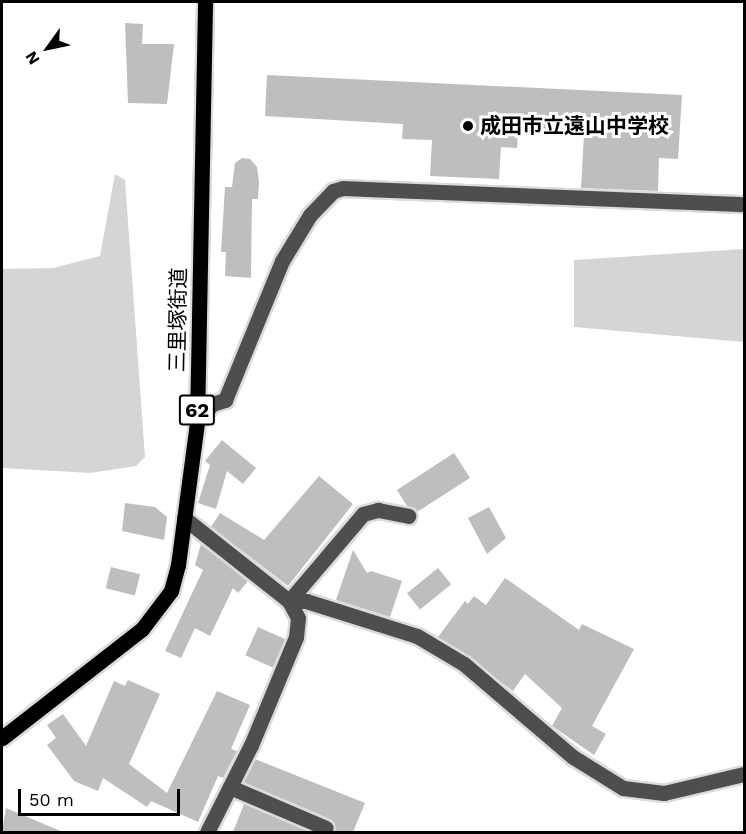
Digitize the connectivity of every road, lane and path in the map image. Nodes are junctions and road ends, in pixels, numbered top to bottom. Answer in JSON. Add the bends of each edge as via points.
{"nodes":[{"id":1,"x":205,"y":2,"type":"edge"},
{"id":2,"x":744,"y":204,"type":"edge"},
{"id":3,"x":197,"y":422,"type":"junction"},
{"id":4,"x":408,"y":516,"type":"dead end"},
{"id":5,"x":184,"y":518,"type":"junction"},
{"id":6,"x":290,"y":602,"type":"junction"},
{"id":7,"x":2,"y":738,"type":"edge"},
{"id":8,"x":744,"y":774,"type":"edge"},
{"id":9,"x":230,"y":787,"type":"junction"},
{"id":10,"x":326,"y":828,"type":"dead end"},
{"id":11,"x":207,"y":832,"type":"edge"}],
"edges":[{"from":1,"to":3,"type":"main road","name":"三里塚街道","number":"62"},
{"from":2,"to":3,"type":"street","via":[[343,188],[333,191],[310,215],[282,261],[225,400],[212,404]]},
{"from":3,"to":5,"type":"main road","name":"三里塚街道","number":"62"},
{"from":4,"to":6,"type":"street","via":[[378,510],[363,514]]},
{"from":5,"to":6,"type":"street"},
{"from":5,"to":7,"type":"main road","name":"三里塚街道","number":"62","via":[[171,591],[158,610],[123,645]]},
{"from":6,"to":8,"type":"street","via":[[306,601],[417,636],[464,664],[573,757],[623,788],[664,793]]},
{"from":6,"to":9,"type":"street","via":[[298,618],[296,637]]},
{"from":9,"to":10,"type":"street"},
{"from":9,"to":11,"type":"street"}]}
